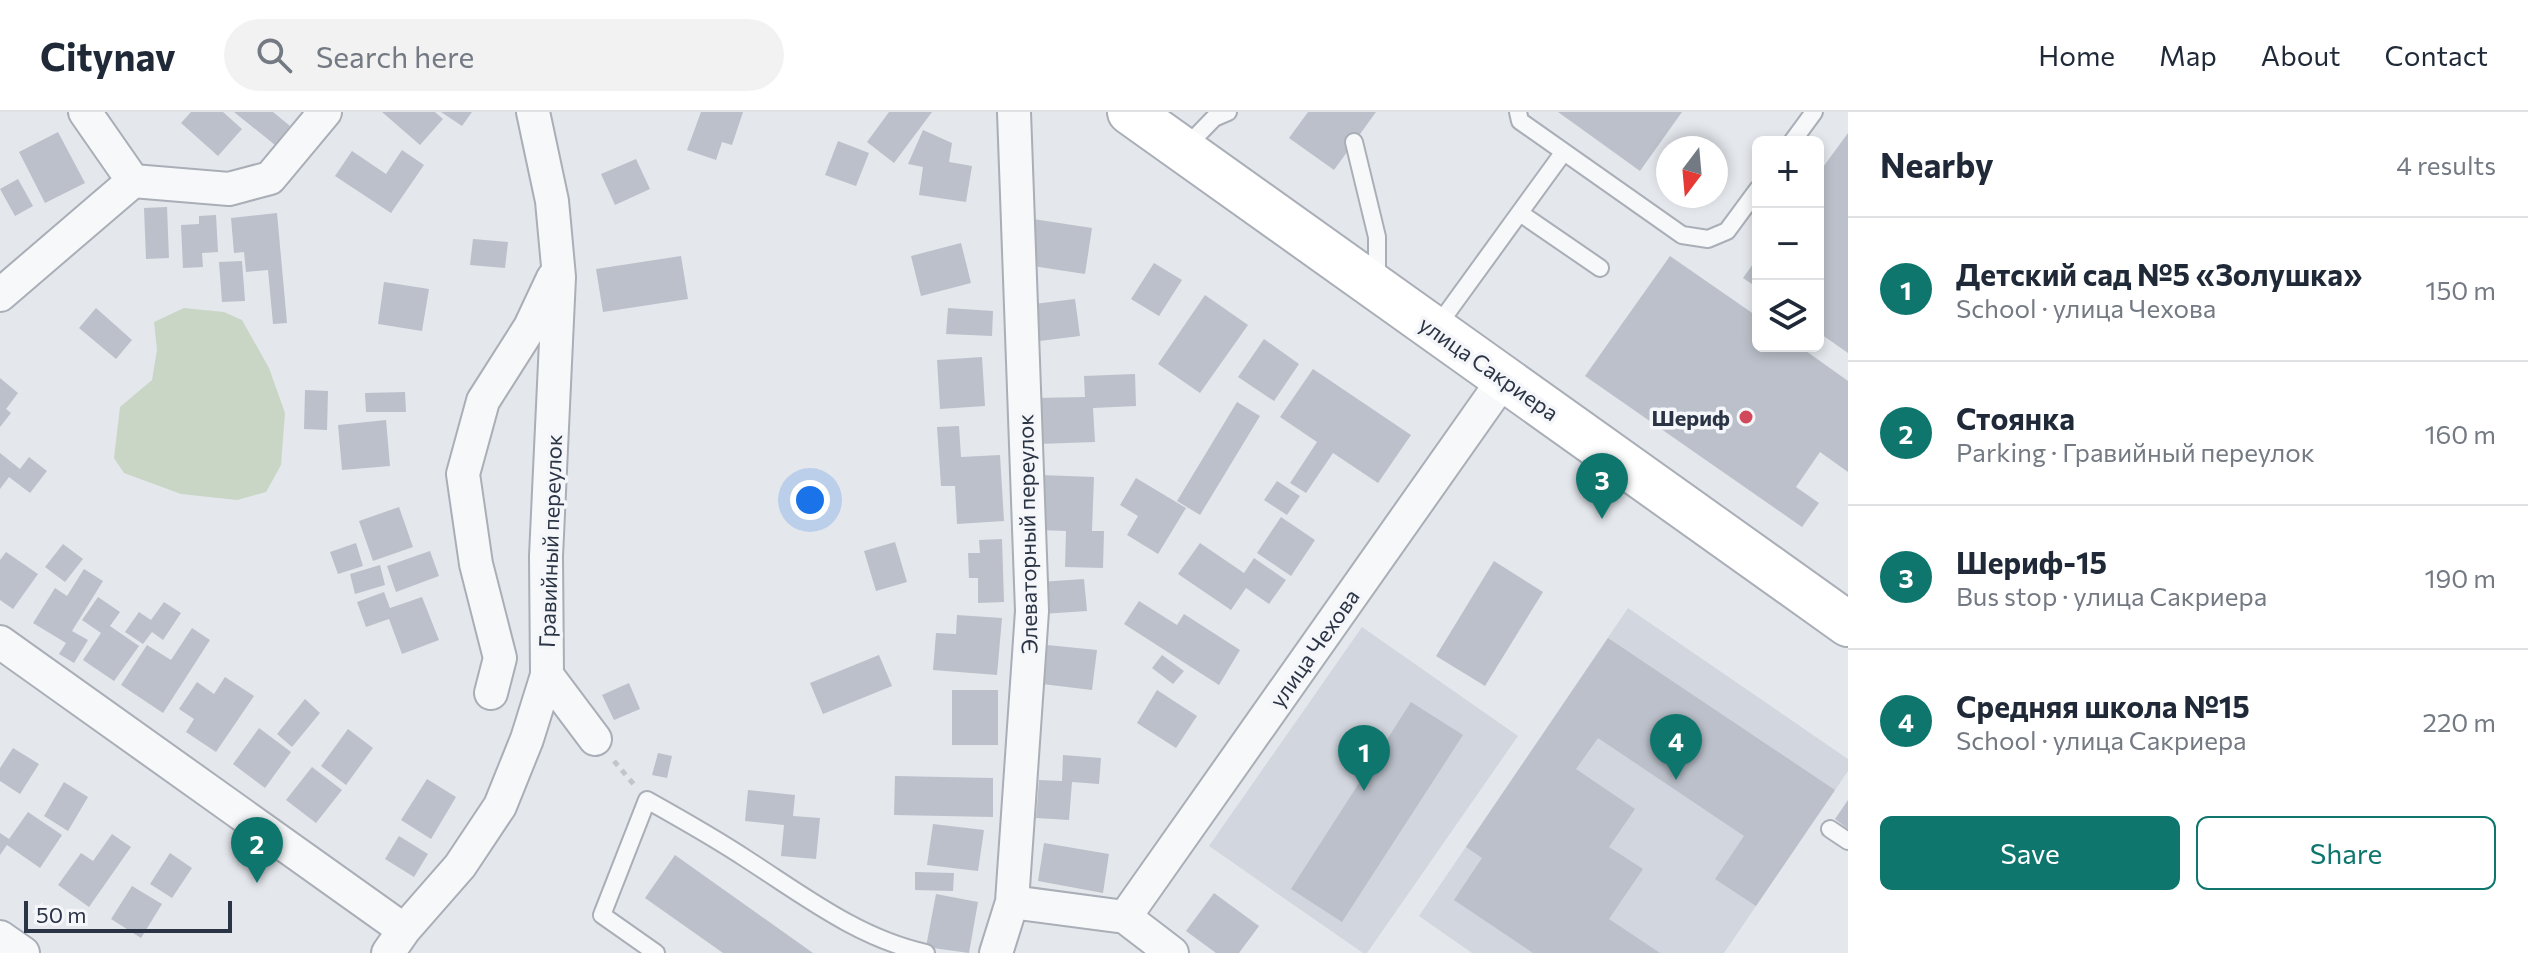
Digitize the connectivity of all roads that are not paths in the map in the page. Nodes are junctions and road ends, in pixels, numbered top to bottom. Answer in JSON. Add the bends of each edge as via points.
{"nodes":[{"id":1,"x":85,"y":112,"type":"edge"},
{"id":2,"x":325,"y":112,"type":"edge"},
{"id":3,"x":533,"y":112,"type":"edge"},
{"id":4,"x":1014,"y":112,"type":"edge"},
{"id":5,"x":1130,"y":112,"type":"edge"},
{"id":6,"x":1228,"y":112,"type":"edge"},
{"id":7,"x":1518,"y":112,"type":"edge"},
{"id":8,"x":1814,"y":112,"type":"edge"},
{"id":9,"x":1796,"y":136,"type":"edge"},
{"id":10,"x":1354,"y":142,"type":"dead end"},
{"id":11,"x":1183,"y":150,"type":"junction"},
{"id":12,"x":1563,"y":153,"type":"junction"},
{"id":13,"x":133,"y":181,"type":"junction"},
{"id":14,"x":1752,"y":197,"type":"edge"},
{"id":15,"x":1520,"y":213,"type":"junction"},
{"id":16,"x":558,"y":267,"type":"junction"},
{"id":17,"x":1600,"y":268,"type":"dead end"},
{"id":18,"x":1377,"y":288,"type":"junction"},
{"id":19,"x":0,"y":295,"type":"edge"},
{"id":20,"x":1435,"y":330,"type":"junction"},
{"id":21,"x":1504,"y":379,"type":"junction"},
{"id":22,"x":1846,"y":619,"type":"edge"},
{"id":23,"x":0,"y":642,"type":"edge"},
{"id":24,"x":547,"y":675,"type":"junction"},
{"id":25,"x":491,"y":693,"type":"dead end"},
{"id":26,"x":595,"y":739,"type":"road end"},
{"id":27,"x":1830,"y":829,"type":"dead end"},
{"id":28,"x":1848,"y":841,"type":"edge"},
{"id":29,"x":1012,"y":902,"type":"junction"},
{"id":30,"x":1125,"y":917,"type":"junction"},
{"id":31,"x":0,"y":937,"type":"edge"},
{"id":32,"x":396,"y":942,"type":"edge"},
{"id":33,"x":23,"y":953,"type":"edge"},
{"id":34,"x":656,"y":953,"type":"edge"},
{"id":35,"x":926,"y":953,"type":"edge"},
{"id":36,"x":996,"y":953,"type":"edge"},
{"id":37,"x":1172,"y":953,"type":"edge"}],
"edges":[{"from":1,"to":13,"type":"street"},
{"from":2,"to":13,"type":"street","via":[[270,178],[229,189]]},
{"from":3,"to":16,"type":"street","name":"Гравийный переулок","via":[[552,201]]},
{"from":4,"to":29,"type":"street","name":"Элеваторный переулок","via":[[1032,611]]},
{"from":5,"to":11,"type":"street","name":"улица Сакриера"},
{"from":6,"to":11,"type":"lane","via":[[1214,118]]},
{"from":7,"to":12,"type":"lane","via":[[1520,121]]},
{"from":8,"to":9,"type":"lane"},
{"from":10,"to":18,"type":"lane","via":[[1377,237]]},
{"from":11,"to":18,"type":"street","name":"улица Сакриера"},
{"from":12,"to":14,"type":"lane","via":[[1682,235],[1708,239],[1727,231]]},
{"from":12,"to":15,"type":"lane"},
{"from":13,"to":19,"type":"street"},
{"from":15,"to":17,"type":"lane"},
{"from":15,"to":20,"type":"lane"},
{"from":16,"to":24,"type":"street","name":"Гравийный переулок","via":[[546,556]]},
{"from":16,"to":25,"type":"street","via":[[530,327],[483,401],[463,474],[476,564],[500,658]]},
{"from":18,"to":20,"type":"street","name":"улица Сакриера"},
{"from":20,"to":21,"type":"street","name":"улица Сакриера"},
{"from":21,"to":22,"type":"street","name":"улица Сакриера"},
{"from":21,"to":30,"type":"street","name":"улица Чехова"},
{"from":23,"to":32,"type":"street","name":"Гравийный переулок"},
{"from":24,"to":26,"type":"street"},
{"from":24,"to":32,"type":"street","name":"Гравийный переулок","via":[[500,806],[460,866]]},
{"from":27,"to":28,"type":"lane"},
{"from":29,"to":30,"type":"street"},
{"from":29,"to":36,"type":"street","name":"Элеваторный переулок"},
{"from":30,"to":37,"type":"street"},
{"from":31,"to":33,"type":"street"},
{"from":34,"to":35,"type":"lane","via":[[602,915],[647,800],[839,919],[901,948]]}]}
